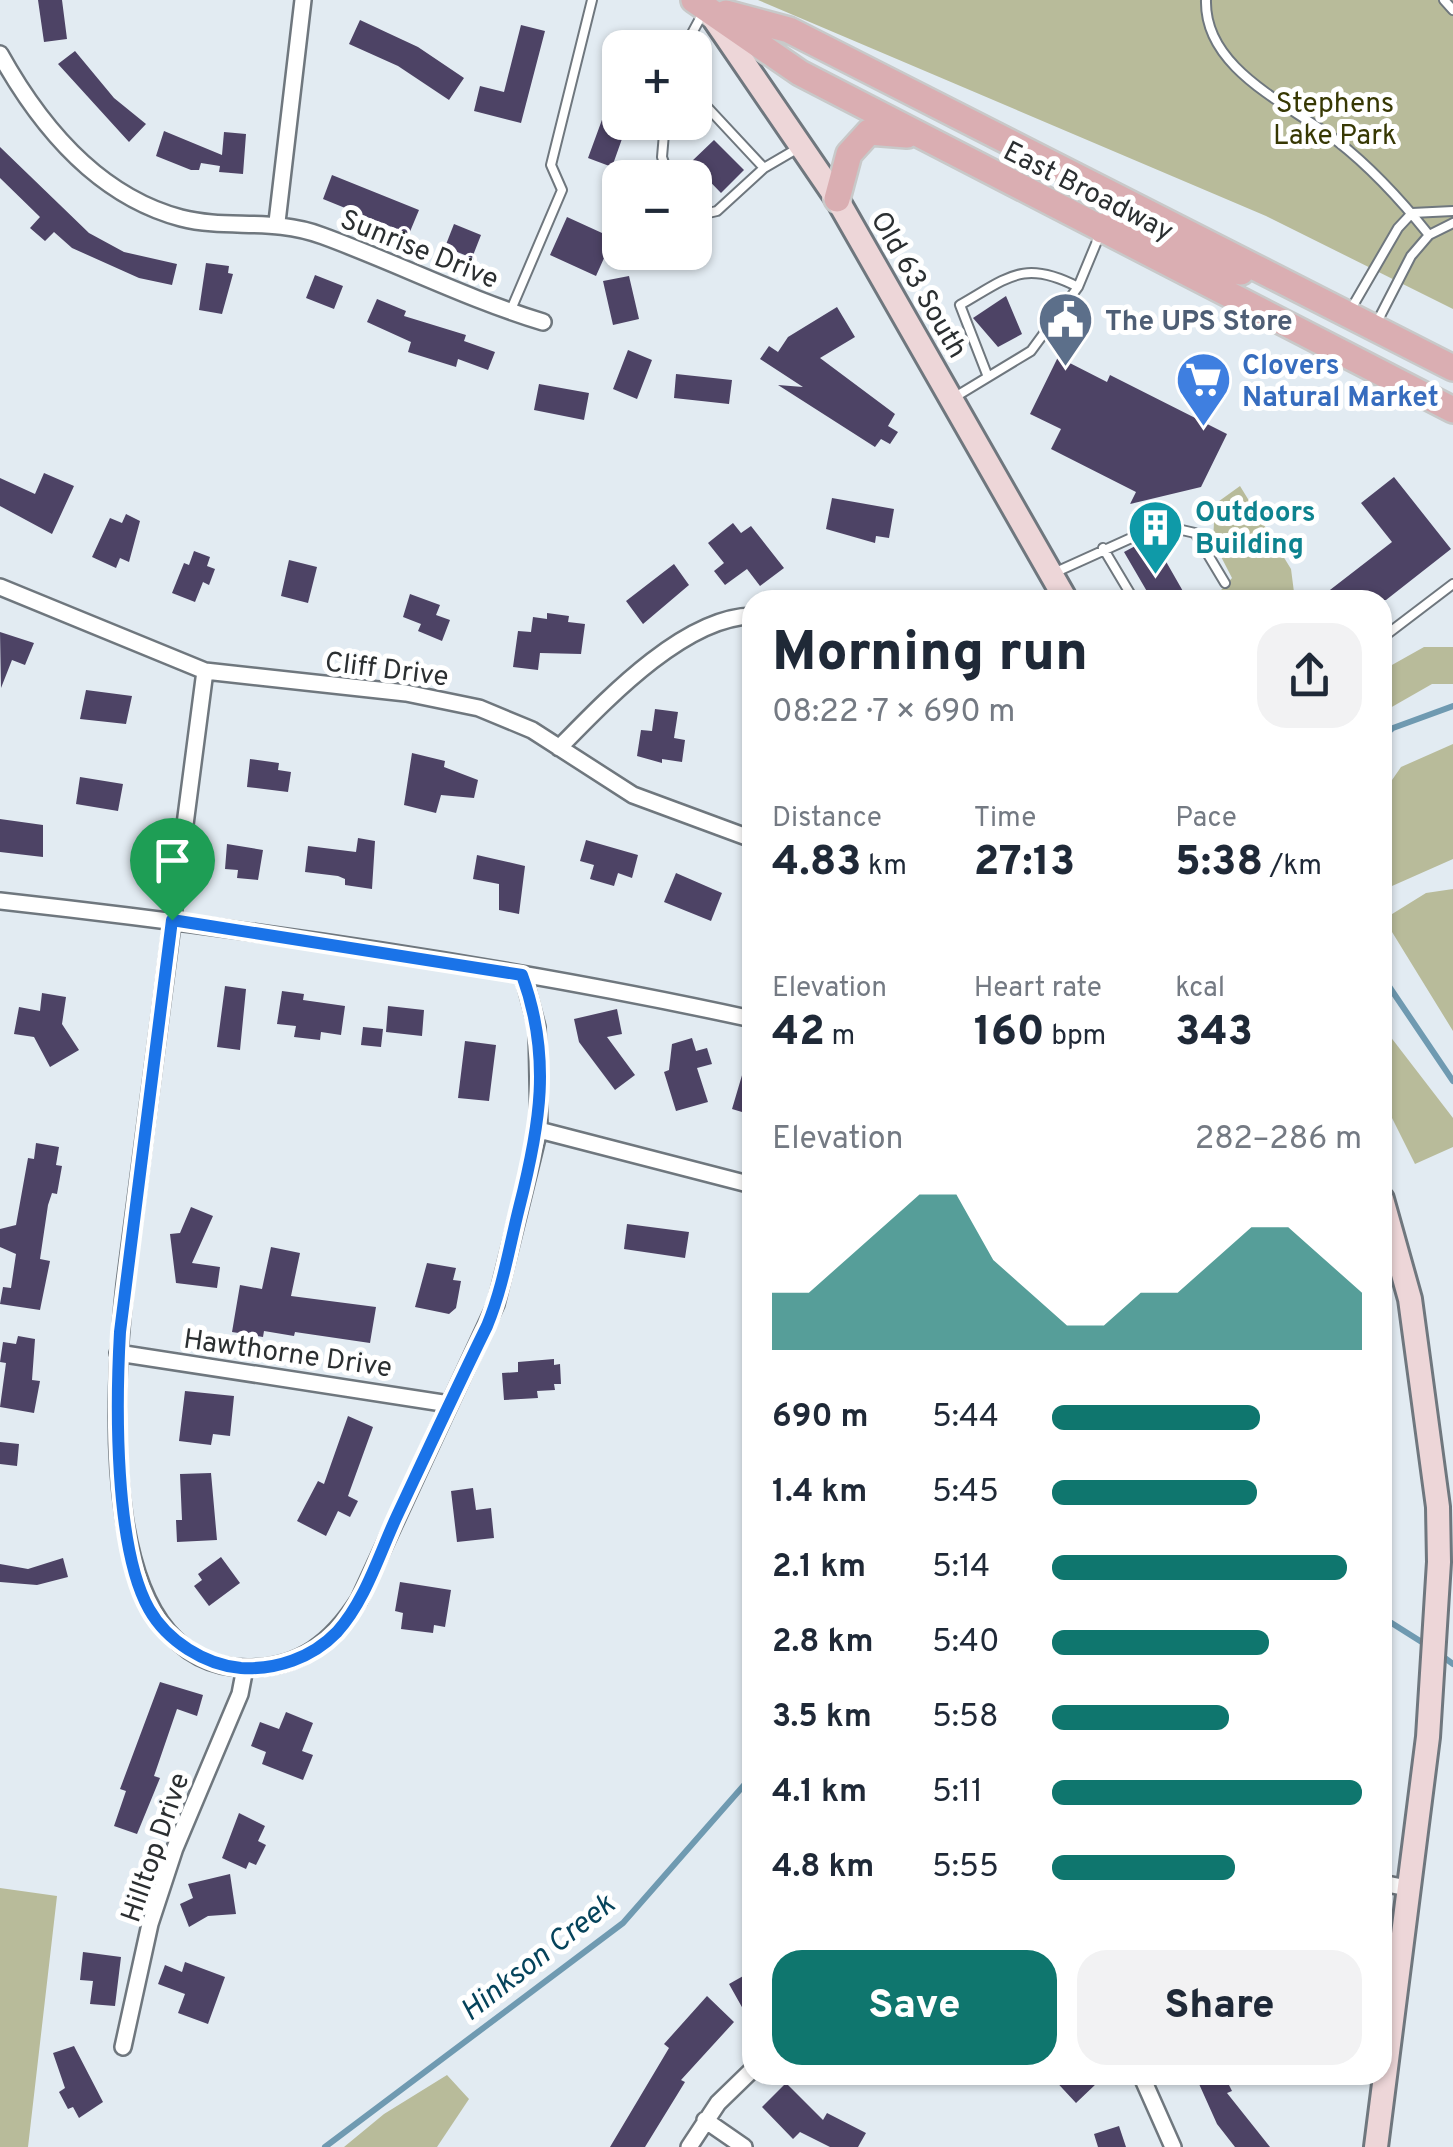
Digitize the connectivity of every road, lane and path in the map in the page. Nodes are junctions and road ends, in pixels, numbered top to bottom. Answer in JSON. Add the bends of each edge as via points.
{"nodes":[{"id":1,"x":304,"y":0,"type":"edge"},
{"id":2,"x":592,"y":0,"type":"edge"},
{"id":3,"x":1206,"y":0,"type":"edge"},
{"id":4,"x":1444,"y":0,"type":"edge"},
{"id":5,"x":701,"y":2,"type":"edge"},
{"id":6,"x":1453,"y":10,"type":"edge"},
{"id":7,"x":691,"y":30,"type":"edge"},
{"id":8,"x":0,"y":54,"type":"edge"},
{"id":9,"x":712,"y":112,"type":"edge"},
{"id":10,"x":917,"y":136,"type":"junction"},
{"id":11,"x":800,"y":146,"type":"junction"},
{"id":12,"x":764,"y":168,"type":"junction"},
{"id":13,"x":836,"y":199,"type":"junction"},
{"id":14,"x":712,"y":212,"type":"edge"},
{"id":15,"x":1453,"y":212,"type":"edge"},
{"id":16,"x":1412,"y":214,"type":"junction"},
{"id":17,"x":277,"y":222,"type":"junction"},
{"id":18,"x":1453,"y":222,"type":"edge"},
{"id":19,"x":1102,"y":230,"type":"junction"},
{"id":20,"x":1429,"y":235,"type":"junction"},
{"id":21,"x":1277,"y":279,"type":"junction"},
{"id":22,"x":1203,"y":282,"type":"junction"},
{"id":23,"x":1078,"y":286,"type":"junction"},
{"id":24,"x":510,"y":312,"type":"junction"},
{"id":25,"x":1348,"y":314,"type":"junction"},
{"id":26,"x":543,"y":322,"type":"dead end"},
{"id":27,"x":1374,"y":328,"type":"junction"},
{"id":28,"x":1344,"y":354,"type":"junction"},
{"id":29,"x":1453,"y":368,"type":"edge"},
{"id":30,"x":988,"y":377,"type":"junction"},
{"id":31,"x":1453,"y":390,"type":"edge"},
{"id":32,"x":951,"y":400,"type":"junction"},
{"id":33,"x":1453,"y":410,"type":"edge"},
{"id":34,"x":1103,"y":548,"type":"junction"},
{"id":35,"x":1052,"y":574,"type":"junction"},
{"id":36,"x":1224,"y":582,"type":"dead end"},
{"id":37,"x":1453,"y":584,"type":"edge"},
{"id":38,"x":0,"y":587,"type":"edge"},
{"id":39,"x":1061,"y":590,"type":"edge"},
{"id":40,"x":1128,"y":590,"type":"edge"},
{"id":41,"x":742,"y":616,"type":"edge"},
{"id":42,"x":1392,"y":630,"type":"edge"},
{"id":43,"x":205,"y":671,"type":"junction"},
{"id":44,"x":559,"y":748,"type":"junction"},
{"id":45,"x":742,"y":835,"type":"edge"},
{"id":46,"x":0,"y":900,"type":"edge"},
{"id":47,"x":172,"y":920,"type":"junction"},
{"id":48,"x":522,"y":975,"type":"junction"},
{"id":49,"x":742,"y":1018,"type":"edge"},
{"id":50,"x":539,"y":1130,"type":"junction"},
{"id":51,"x":742,"y":1182,"type":"edge"},
{"id":52,"x":1392,"y":1235,"type":"edge"},
{"id":53,"x":118,"y":1354,"type":"junction"},
{"id":54,"x":449,"y":1404,"type":"junction"},
{"id":55,"x":245,"y":1668,"type":"junction"},
{"id":56,"x":1392,"y":1885,"type":"edge"},
{"id":57,"x":1407,"y":1888,"type":"junction"},
{"id":58,"x":1392,"y":2013,"type":"edge"},
{"id":59,"x":124,"y":2047,"type":"dead end"},
{"id":60,"x":742,"y":2081,"type":"edge"},
{"id":61,"x":1145,"y":2085,"type":"edge"},
{"id":62,"x":1383,"y":2085,"type":"edge"},
{"id":63,"x":706,"y":2120,"type":"junction"},
{"id":64,"x":689,"y":2147,"type":"edge"},
{"id":65,"x":744,"y":2147,"type":"edge"},
{"id":66,"x":1173,"y":2147,"type":"edge"},
{"id":67,"x":1376,"y":2147,"type":"edge"}],
"edges":[{"from":1,"to":17,"type":"street"},
{"from":2,"to":24,"type":"lane","via":[[551,165],[562,190]]},
{"from":3,"to":16,"type":"lane","via":[[1208,26],[1234,64],[1337,141]]},
{"from":4,"to":6,"type":"lane"},
{"from":5,"to":7,"type":"lane"},
{"from":5,"to":10,"type":"main road","name":"East Broadway","via":[[800,73]]},
{"from":5,"to":11,"type":"main road","name":"Old 63 South"},
{"from":5,"to":21,"type":"main road","name":"East Broadway","via":[[789,30]]},
{"from":8,"to":17,"type":"street","name":"Sunrise Drive","via":[[28,103],[83,166],[141,202],[183,218]]},
{"from":9,"to":12,"type":"lane"},
{"from":10,"to":13,"type":"main road","via":[[869,132],[849,154]]},
{"from":10,"to":19,"type":"main road","name":"East Broadway"},
{"from":11,"to":12,"type":"lane"},
{"from":11,"to":13,"type":"main road","name":"Old 63 South"},
{"from":12,"to":14,"type":"lane"},
{"from":13,"to":32,"type":"main road","name":"Old 63 South"},
{"from":15,"to":16,"type":"lane"},
{"from":16,"to":20,"type":"lane"},
{"from":16,"to":25,"type":"lane"},
{"from":17,"to":24,"type":"street","name":"Sunrise Drive"},
{"from":18,"to":20,"type":"lane"},
{"from":19,"to":21,"type":"main road","via":[[1114,219],[1209,265]]},
{"from":19,"to":22,"type":"main road","name":"East Broadway"},
{"from":19,"to":23,"type":"lane"},
{"from":20,"to":27,"type":"lane","via":[[1410,256]]},
{"from":21,"to":25,"type":"main road","name":"East Broadway"},
{"from":22,"to":27,"type":"main road","via":[[1259,292],[1337,332]]},
{"from":22,"to":28,"type":"main road","name":"East Broadway"},
{"from":23,"to":30,"type":"lane","via":[[1031,351]]},
{"from":23,"to":30,"type":"lane","via":[[1022,270],[960,305]]},
{"from":24,"to":26,"type":"street","name":"Sunrise Drive"},
{"from":25,"to":27,"type":"main road","name":"East Broadway"},
{"from":27,"to":29,"type":"main road","name":"East Broadway"},
{"from":28,"to":31,"type":"main road","via":[[1355,344],[1367,347]]},
{"from":28,"to":33,"type":"main road","name":"East Broadway"},
{"from":30,"to":32,"type":"lane"},
{"from":32,"to":35,"type":"main road","name":"Old 63 South"},
{"from":34,"to":35,"type":"lane"},
{"from":34,"to":36,"type":"lane","via":[[1160,525],[1196,533]]},
{"from":34,"to":40,"type":"lane"},
{"from":35,"to":39,"type":"main road","name":"Old 63 South"},
{"from":37,"to":42,"type":"lane"},
{"from":38,"to":43,"type":"street","name":"Cliff Drive"},
{"from":41,"to":44,"type":"street","via":[[694,630]]},
{"from":43,"to":44,"type":"street","name":"Cliff Drive","via":[[439,698],[506,718]]},
{"from":43,"to":47,"type":"street"},
{"from":44,"to":45,"type":"street","name":"Cliff Drive","via":[[633,796]]},
{"from":46,"to":47,"type":"street"},
{"from":47,"to":48,"type":"street"},
{"from":47,"to":53,"type":"street"},
{"from":48,"to":49,"type":"street"},
{"from":48,"to":50,"type":"street","via":[[537,1027]]},
{"from":50,"to":51,"type":"street"},
{"from":50,"to":54,"type":"street","via":[[503,1285]]},
{"from":52,"to":57,"type":"main road","via":[[1410,1299],[1438,1507],[1428,1737]]},
{"from":53,"to":54,"type":"street","name":"Hawthorne Drive"},
{"from":53,"to":55,"type":"street","via":[[119,1439],[136,1578],[148,1608],[180,1643],[217,1665]]},
{"from":54,"to":55,"type":"street","via":[[340,1629],[288,1663]]},
{"from":55,"to":59,"type":"street","name":"Hilltop Drive","via":[[174,1848]]},
{"from":56,"to":57,"type":"street"},
{"from":57,"to":58,"type":"main road"},
{"from":60,"to":63,"type":"street"},
{"from":61,"to":66,"type":"street"},
{"from":62,"to":67,"type":"main road"},
{"from":63,"to":64,"type":"street"},
{"from":63,"to":65,"type":"street"}]}
